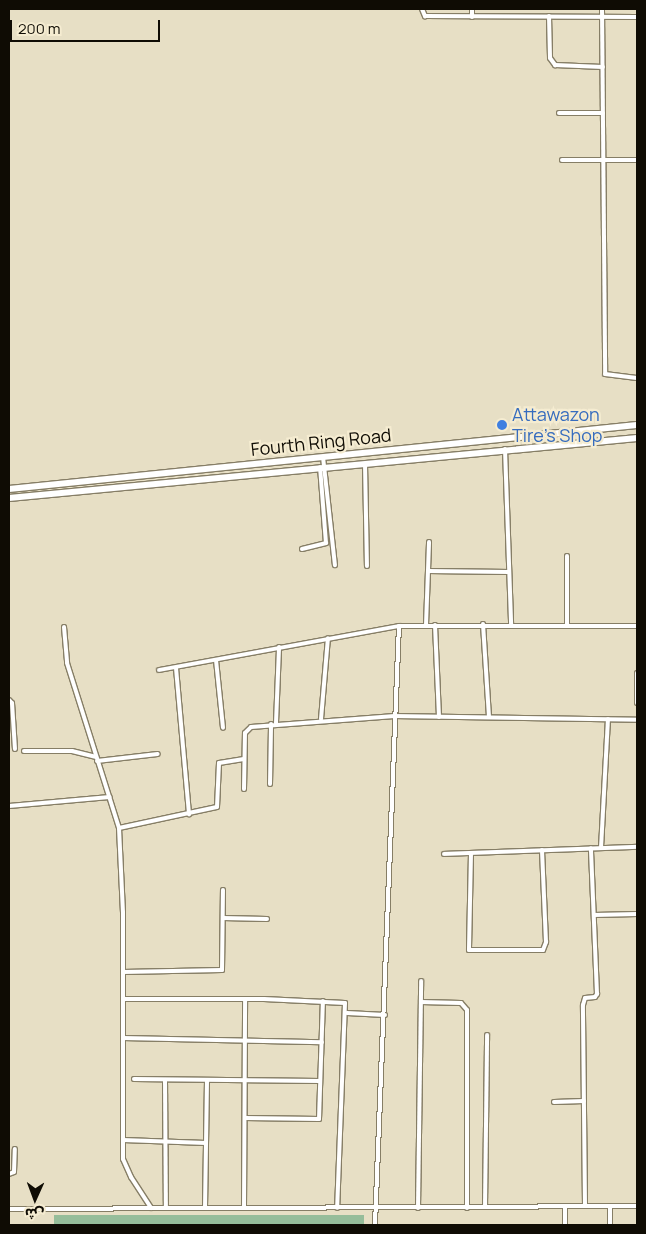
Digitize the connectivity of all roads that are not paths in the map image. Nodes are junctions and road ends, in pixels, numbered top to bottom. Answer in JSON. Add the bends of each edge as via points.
{"nodes":[{"id":1,"x":422,"y":9,"type":"edge"},
{"id":2,"x":472,"y":9,"type":"edge"},
{"id":3,"x":602,"y":9,"type":"edge"},
{"id":4,"x":549,"y":16,"type":"junction"},
{"id":5,"x":602,"y":16,"type":"junction"},
{"id":6,"x":472,"y":17,"type":"junction"},
{"id":7,"x":637,"y":17,"type":"edge"},
{"id":8,"x":603,"y":67,"type":"junction"},
{"id":9,"x":559,"y":112,"type":"dead end"},
{"id":10,"x":603,"y":113,"type":"junction"},
{"id":11,"x":562,"y":160,"type":"dead end"},
{"id":12,"x":602,"y":160,"type":"junction"},
{"id":13,"x":637,"y":160,"type":"edge"},
{"id":14,"x":637,"y":378,"type":"edge"},
{"id":15,"x":637,"y":425,"type":"edge"},
{"id":16,"x":637,"y":438,"type":"edge"},
{"id":17,"x":472,"y":442,"type":"junction"},
{"id":18,"x":505,"y":450,"type":"junction"},
{"id":19,"x":472,"y":453,"type":"junction"},
{"id":20,"x":324,"y":457,"type":"junction"},
{"id":21,"x":364,"y":464,"type":"junction"},
{"id":22,"x":322,"y":467,"type":"junction"},
{"id":23,"x":9,"y":489,"type":"edge"},
{"id":24,"x":9,"y":498,"type":"edge"},
{"id":25,"x":429,"y":542,"type":"dead end"},
{"id":26,"x":302,"y":549,"type":"dead end"},
{"id":27,"x":567,"y":556,"type":"dead end"},
{"id":28,"x":335,"y":565,"type":"dead end"},
{"id":29,"x":367,"y":566,"type":"dead end"},
{"id":30,"x":428,"y":571,"type":"junction"},
{"id":31,"x":509,"y":572,"type":"junction"},
{"id":32,"x":483,"y":624,"type":"junction"},
{"id":33,"x":511,"y":624,"type":"junction"},
{"id":34,"x":426,"y":625,"type":"junction"},
{"id":35,"x":435,"y":625,"type":"junction"},
{"id":36,"x":64,"y":626,"type":"dead end"},
{"id":37,"x":398,"y":626,"type":"junction"},
{"id":38,"x":567,"y":626,"type":"junction"},
{"id":39,"x":637,"y":626,"type":"edge"},
{"id":40,"x":328,"y":638,"type":"junction"},
{"id":41,"x":279,"y":647,"type":"junction"},
{"id":42,"x":216,"y":660,"type":"junction"},
{"id":43,"x":176,"y":668,"type":"junction"},
{"id":44,"x":158,"y":670,"type":"dead end"},
{"id":45,"x":637,"y":672,"type":"edge"},
{"id":46,"x":9,"y":700,"type":"edge"},
{"id":47,"x":637,"y":703,"type":"edge"},
{"id":48,"x":396,"y":716,"type":"junction"},
{"id":49,"x":440,"y":716,"type":"junction"},
{"id":50,"x":489,"y":717,"type":"junction"},
{"id":51,"x":321,"y":719,"type":"junction"},
{"id":52,"x":608,"y":719,"type":"junction"},
{"id":53,"x":637,"y":720,"type":"edge"},
{"id":54,"x":276,"y":723,"type":"junction"},
{"id":55,"x":271,"y":724,"type":"junction"},
{"id":56,"x":223,"y":728,"type":"dead end"},
{"id":57,"x":15,"y":749,"type":"dead end"},
{"id":58,"x":24,"y":751,"type":"dead end"},
{"id":59,"x":158,"y":754,"type":"dead end"},
{"id":60,"x":97,"y":759,"type":"junction"},
{"id":61,"x":244,"y":759,"type":"junction"},
{"id":62,"x":270,"y":784,"type":"dead end"},
{"id":63,"x":244,"y":789,"type":"dead end"},
{"id":64,"x":110,"y":797,"type":"junction"},
{"id":65,"x":9,"y":806,"type":"edge"},
{"id":66,"x":188,"y":814,"type":"junction"},
{"id":67,"x":119,"y":828,"type":"junction"},
{"id":68,"x":637,"y":847,"type":"edge"},
{"id":69,"x":591,"y":848,"type":"junction"},
{"id":70,"x":602,"y":848,"type":"junction"},
{"id":71,"x":542,"y":850,"type":"junction"},
{"id":72,"x":444,"y":854,"type":"dead end"},
{"id":73,"x":471,"y":854,"type":"junction"},
{"id":74,"x":224,"y":890,"type":"dead end"},
{"id":75,"x":637,"y":914,"type":"edge"},
{"id":76,"x":594,"y":916,"type":"junction"},
{"id":77,"x":223,"y":918,"type":"junction"},
{"id":78,"x":267,"y":919,"type":"dead end"},
{"id":79,"x":123,"y":972,"type":"junction"},
{"id":80,"x":421,"y":981,"type":"dead end"},
{"id":81,"x":123,"y":999,"type":"junction"},
{"id":82,"x":245,"y":999,"type":"junction"},
{"id":83,"x":324,"y":1001,"type":"junction"},
{"id":84,"x":421,"y":1002,"type":"junction"},
{"id":85,"x":347,"y":1013,"type":"junction"},
{"id":86,"x":385,"y":1015,"type":"junction"},
{"id":87,"x":487,"y":1035,"type":"dead end"},
{"id":88,"x":123,"y":1038,"type":"junction"},
{"id":89,"x":245,"y":1040,"type":"junction"},
{"id":90,"x":322,"y":1042,"type":"junction"},
{"id":91,"x":134,"y":1079,"type":"dead end"},
{"id":92,"x":165,"y":1080,"type":"junction"},
{"id":93,"x":207,"y":1080,"type":"junction"},
{"id":94,"x":245,"y":1080,"type":"junction"},
{"id":95,"x":320,"y":1082,"type":"junction"},
{"id":96,"x":554,"y":1102,"type":"dead end"},
{"id":97,"x":584,"y":1102,"type":"junction"},
{"id":98,"x":245,"y":1118,"type":"junction"},
{"id":99,"x":123,"y":1140,"type":"junction"},
{"id":100,"x":165,"y":1141,"type":"junction"},
{"id":101,"x":206,"y":1143,"type":"junction"},
{"id":102,"x":15,"y":1149,"type":"dead end"},
{"id":103,"x":9,"y":1174,"type":"edge"},
{"id":104,"x":565,"y":1206,"type":"junction"},
{"id":105,"x":585,"y":1206,"type":"junction"},
{"id":106,"x":610,"y":1206,"type":"junction"},
{"id":107,"x":637,"y":1206,"type":"edge"},
{"id":108,"x":485,"y":1207,"type":"junction"},
{"id":109,"x":152,"y":1208,"type":"junction"},
{"id":110,"x":166,"y":1208,"type":"junction"},
{"id":111,"x":205,"y":1208,"type":"junction"},
{"id":112,"x":244,"y":1208,"type":"junction"},
{"id":113,"x":337,"y":1208,"type":"junction"},
{"id":114,"x":376,"y":1208,"type":"junction"},
{"id":115,"x":418,"y":1208,"type":"junction"},
{"id":116,"x":467,"y":1208,"type":"junction"},
{"id":117,"x":9,"y":1209,"type":"edge"},
{"id":118,"x":375,"y":1225,"type":"edge"},
{"id":119,"x":565,"y":1225,"type":"edge"},
{"id":120,"x":610,"y":1225,"type":"edge"}],
"edges":[{"from":1,"to":6,"type":"street","via":[[425,16]]},
{"from":2,"to":6,"type":"street"},
{"from":3,"to":5,"type":"street"},
{"from":4,"to":5,"type":"street"},
{"from":4,"to":6,"type":"street"},
{"from":4,"to":8,"type":"street","via":[[550,58],[555,64]]},
{"from":5,"to":7,"type":"street"},
{"from":5,"to":8,"type":"street"},
{"from":8,"to":10,"type":"street"},
{"from":9,"to":10,"type":"street"},
{"from":10,"to":12,"type":"street"},
{"from":11,"to":12,"type":"street"},
{"from":12,"to":13,"type":"street"},
{"from":12,"to":14,"type":"street","via":[[605,374]]},
{"from":15,"to":17,"type":"main road","name":"Fourth Ring Road"},
{"from":16,"to":18,"type":"main road","name":"Fourth Ring Road"},
{"from":17,"to":19,"type":"main road","via":[[469,448]]},
{"from":17,"to":20,"type":"main road","name":"Fourth Ring Road"},
{"from":18,"to":19,"type":"main road","name":"Fourth Ring Road"},
{"from":18,"to":31,"type":"street"},
{"from":19,"to":21,"type":"main road","name":"Fourth Ring Road"},
{"from":20,"to":22,"type":"street"},
{"from":20,"to":23,"type":"main road","name":"Fourth Ring Road"},
{"from":21,"to":22,"type":"main road","name":"Fourth Ring Road"},
{"from":21,"to":29,"type":"street"},
{"from":22,"to":24,"type":"main road","name":"Fourth Ring Road"},
{"from":22,"to":26,"type":"street","via":[[326,543]]},
{"from":22,"to":28,"type":"street"},
{"from":25,"to":30,"type":"street"},
{"from":27,"to":38,"type":"street"},
{"from":30,"to":31,"type":"street"},
{"from":30,"to":34,"type":"street"},
{"from":31,"to":33,"type":"street"},
{"from":32,"to":33,"type":"street"},
{"from":32,"to":35,"type":"street"},
{"from":32,"to":50,"type":"street"},
{"from":33,"to":38,"type":"street"},
{"from":34,"to":35,"type":"street"},
{"from":34,"to":37,"type":"street"},
{"from":35,"to":49,"type":"street"},
{"from":36,"to":60,"type":"street","via":[[67,662]]},
{"from":37,"to":40,"type":"street"},
{"from":37,"to":48,"type":"street"},
{"from":38,"to":39,"type":"street"},
{"from":40,"to":41,"type":"street"},
{"from":40,"to":51,"type":"street"},
{"from":41,"to":42,"type":"street"},
{"from":41,"to":54,"type":"street"},
{"from":42,"to":43,"type":"street"},
{"from":42,"to":56,"type":"street"},
{"from":43,"to":44,"type":"street"},
{"from":43,"to":66,"type":"street"},
{"from":45,"to":47,"type":"street"},
{"from":46,"to":57,"type":"street","via":[[12,703]]},
{"from":48,"to":49,"type":"street"},
{"from":48,"to":51,"type":"street"},
{"from":48,"to":86,"type":"street"},
{"from":49,"to":50,"type":"street"},
{"from":50,"to":52,"type":"street"},
{"from":51,"to":54,"type":"street"},
{"from":52,"to":53,"type":"street"},
{"from":52,"to":70,"type":"street"},
{"from":54,"to":55,"type":"street"},
{"from":55,"to":61,"type":"street","via":[[251,727],[245,733]]},
{"from":55,"to":62,"type":"street"},
{"from":58,"to":60,"type":"street","via":[[72,751]]},
{"from":59,"to":60,"type":"street"},
{"from":60,"to":64,"type":"street"},
{"from":61,"to":63,"type":"street"},
{"from":61,"to":66,"type":"street","via":[[219,764],[217,807]]},
{"from":64,"to":65,"type":"street"},
{"from":64,"to":67,"type":"street"},
{"from":66,"to":67,"type":"street"},
{"from":67,"to":79,"type":"street"},
{"from":68,"to":70,"type":"street"},
{"from":69,"to":70,"type":"street"},
{"from":69,"to":71,"type":"street"},
{"from":69,"to":76,"type":"street"},
{"from":71,"to":73,"type":"street"},
{"from":71,"to":73,"type":"street","via":[[546,942],[543,950],[469,950]]},
{"from":72,"to":73,"type":"street"},
{"from":74,"to":77,"type":"street"},
{"from":75,"to":76,"type":"street"},
{"from":76,"to":97,"type":"street","via":[[597,994],[583,1001]]},
{"from":77,"to":78,"type":"street"},
{"from":77,"to":79,"type":"street","via":[[223,968],[220,971]]},
{"from":79,"to":81,"type":"street"},
{"from":80,"to":84,"type":"street"},
{"from":81,"to":82,"type":"street"},
{"from":81,"to":88,"type":"street"},
{"from":82,"to":83,"type":"street"},
{"from":82,"to":89,"type":"street"},
{"from":83,"to":85,"type":"street","via":[[344,1002]]},
{"from":83,"to":90,"type":"street"},
{"from":84,"to":115,"type":"street"},
{"from":84,"to":116,"type":"street","via":[[456,1002],[467,1010]]},
{"from":85,"to":86,"type":"street"},
{"from":85,"to":113,"type":"street"},
{"from":86,"to":114,"type":"street"},
{"from":87,"to":108,"type":"street"},
{"from":88,"to":89,"type":"street"},
{"from":88,"to":99,"type":"street"},
{"from":89,"to":90,"type":"street"},
{"from":89,"to":94,"type":"street"},
{"from":90,"to":95,"type":"street"},
{"from":91,"to":92,"type":"street"},
{"from":92,"to":93,"type":"street"},
{"from":92,"to":100,"type":"street"},
{"from":93,"to":94,"type":"street"},
{"from":93,"to":101,"type":"street"},
{"from":94,"to":95,"type":"street"},
{"from":94,"to":98,"type":"street"},
{"from":95,"to":98,"type":"street","via":[[318,1120]]},
{"from":96,"to":97,"type":"street"},
{"from":97,"to":105,"type":"street"},
{"from":98,"to":112,"type":"street"},
{"from":99,"to":100,"type":"street"},
{"from":99,"to":109,"type":"street","via":[[126,1167]]},
{"from":100,"to":101,"type":"street"},
{"from":100,"to":110,"type":"street"},
{"from":101,"to":111,"type":"street"},
{"from":102,"to":103,"type":"street","via":[[14,1172]]},
{"from":104,"to":105,"type":"street"},
{"from":104,"to":108,"type":"street"},
{"from":104,"to":119,"type":"street"},
{"from":105,"to":106,"type":"street"},
{"from":106,"to":107,"type":"street"},
{"from":106,"to":120,"type":"street"},
{"from":108,"to":116,"type":"street"},
{"from":109,"to":110,"type":"street"},
{"from":109,"to":117,"type":"street"},
{"from":110,"to":111,"type":"street"},
{"from":111,"to":112,"type":"street"},
{"from":112,"to":113,"type":"street"},
{"from":113,"to":114,"type":"street"},
{"from":114,"to":115,"type":"street"},
{"from":114,"to":118,"type":"street"},
{"from":115,"to":116,"type":"street"}]}
